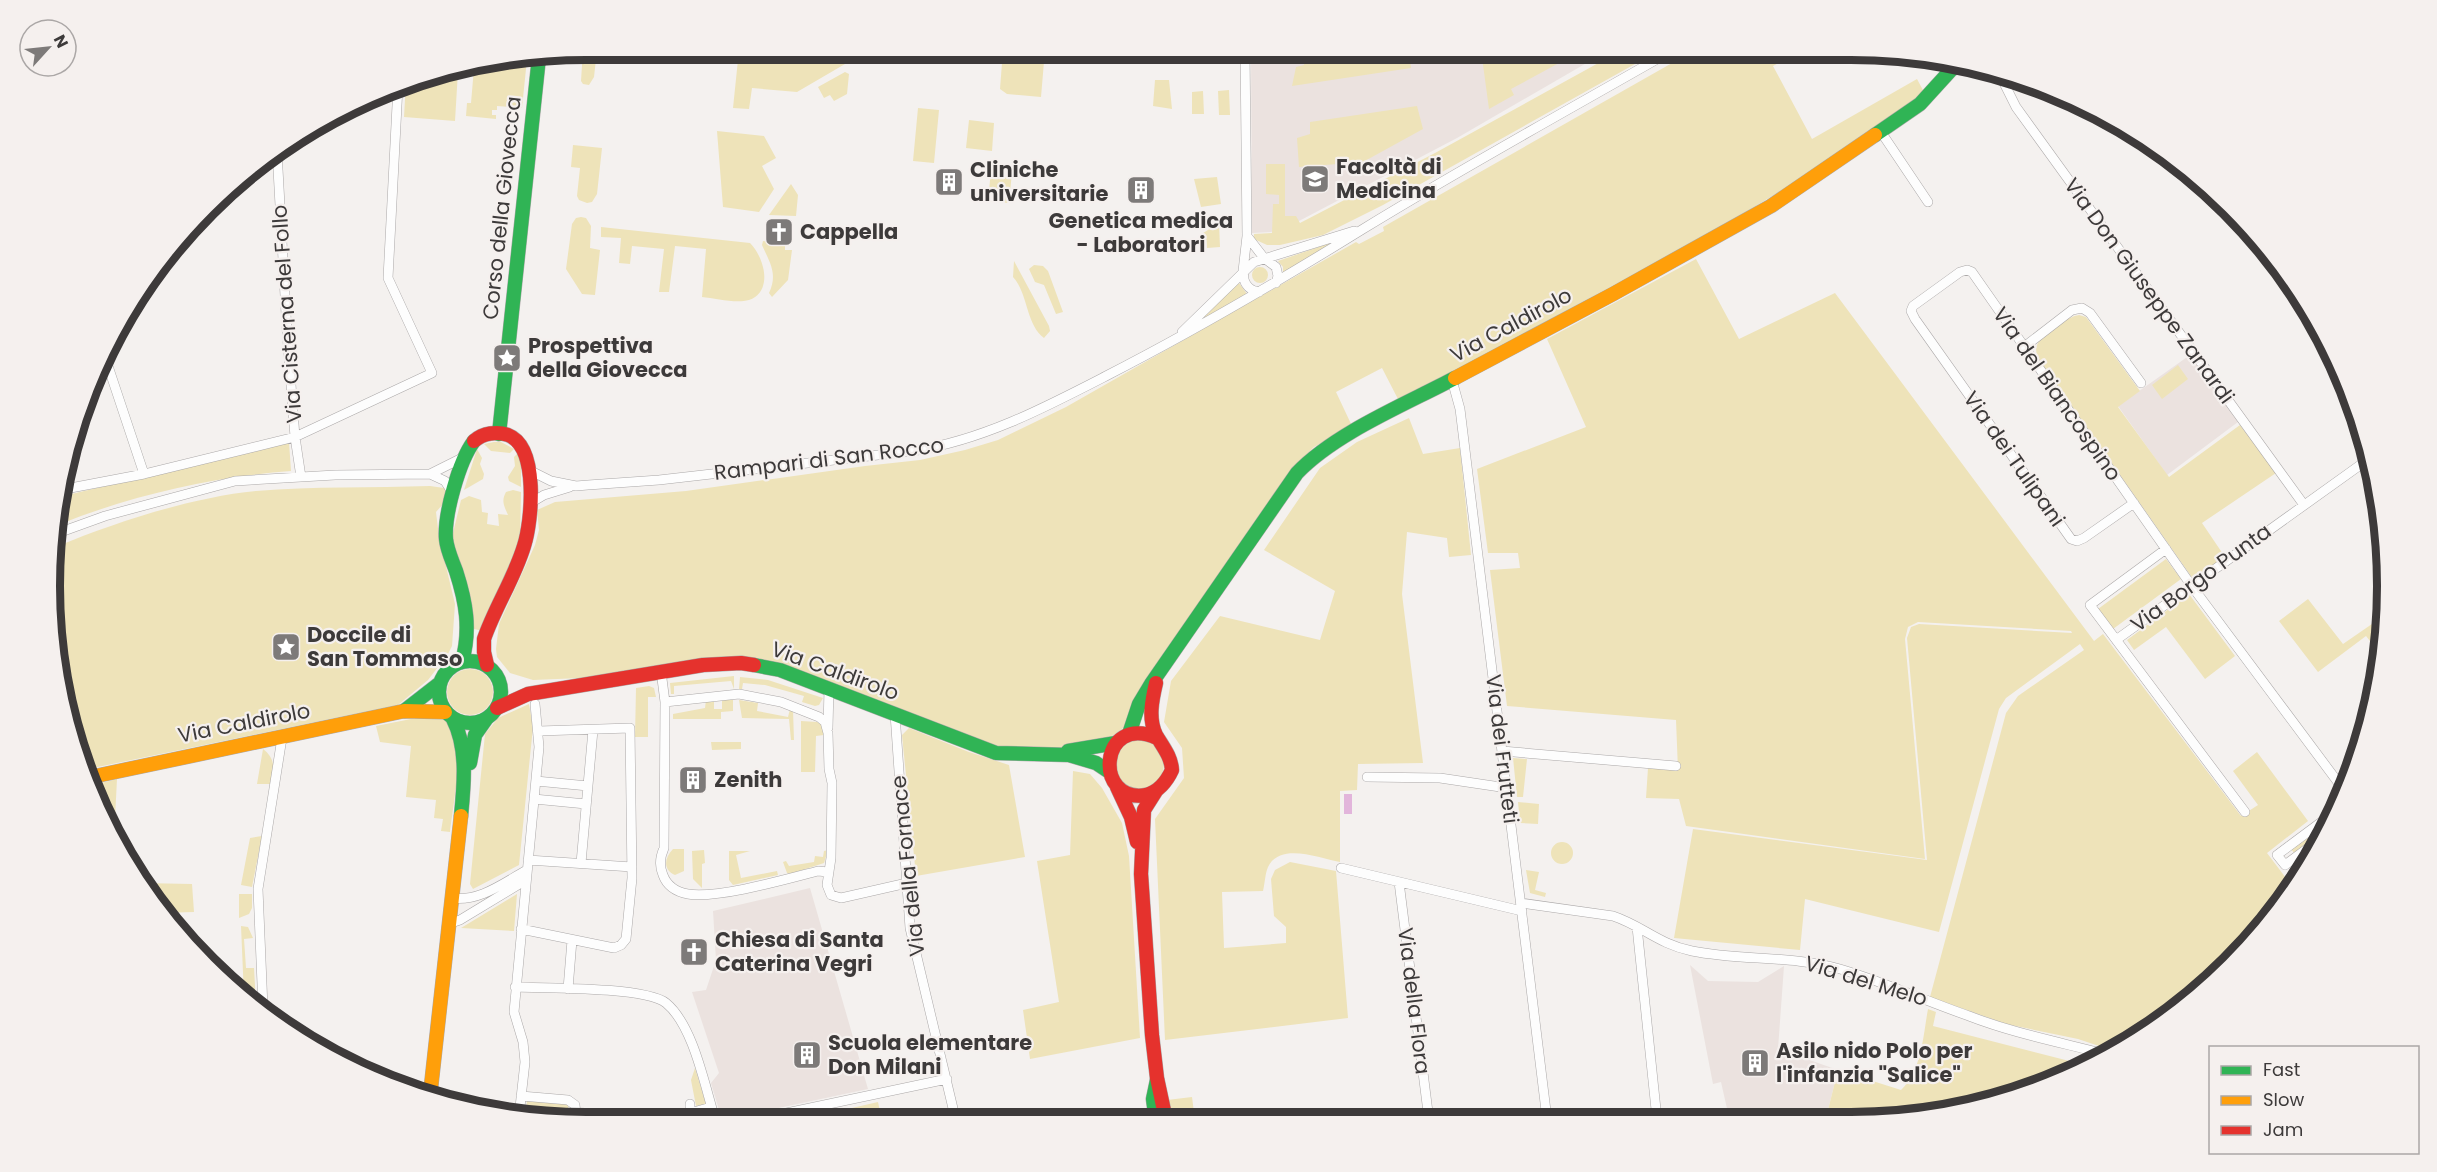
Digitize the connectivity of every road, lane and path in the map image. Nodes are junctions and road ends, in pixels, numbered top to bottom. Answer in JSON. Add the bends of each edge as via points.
{"nodes":[{"id":1,"x":1245,"y":60,"type":"edge"},
{"id":2,"x":1656,"y":60,"type":"edge"},
{"id":3,"x":538,"y":63,"type":"edge"},
{"id":4,"x":1945,"y":69,"type":"edge"},
{"id":5,"x":1952,"y":70,"type":"edge"},
{"id":6,"x":1940,"y":82,"type":"junction"},
{"id":7,"x":2003,"y":83,"type":"edge"},
{"id":8,"x":398,"y":95,"type":"edge"},
{"id":9,"x":1881,"y":132,"type":"junction"},
{"id":10,"x":278,"y":160,"type":"edge"},
{"id":11,"x":1928,"y":202,"type":"dead end"},
{"id":12,"x":1365,"y":228,"type":"junction"},
{"id":13,"x":1247,"y":236,"type":"junction"},
{"id":14,"x":1264,"y":258,"type":"junction"},
{"id":15,"x":1243,"y":270,"type":"junction"},
{"id":16,"x":1276,"y":283,"type":"junction"},
{"id":17,"x":1259,"y":292,"type":"junction"},
{"id":18,"x":1915,"y":319,"type":"joint"},
{"id":19,"x":1169,"y":343,"type":"junction"},
{"id":20,"x":2024,"y":347,"type":"junction"},
{"id":21,"x":108,"y":366,"type":"edge"},
{"id":22,"x":1452,"y":380,"type":"junction"},
{"id":23,"x":2141,"y":383,"type":"dead end"},
{"id":24,"x":499,"y":434,"type":"junction"},
{"id":25,"x":295,"y":437,"type":"junction"},
{"id":26,"x":466,"y":456,"type":"junction"},
{"id":27,"x":2362,"y":464,"type":"edge"},
{"id":28,"x":529,"y":470,"type":"junction"},
{"id":29,"x":144,"y":474,"type":"junction"},
{"id":30,"x":430,"y":474,"type":"junction"},
{"id":31,"x":301,"y":477,"type":"junction"},
{"id":32,"x":576,"y":486,"type":"junction"},
{"id":33,"x":69,"y":488,"type":"edge"},
{"id":34,"x":454,"y":496,"type":"junction"},
{"id":35,"x":2134,"y":503,"type":"junction"},
{"id":36,"x":529,"y":504,"type":"junction"},
{"id":37,"x":2304,"y":505,"type":"junction"},
{"id":38,"x":63,"y":531,"type":"edge"},
{"id":39,"x":2166,"y":549,"type":"junction"},
{"id":40,"x":2191,"y":585,"type":"junction"},
{"id":41,"x":2116,"y":640,"type":"junction"},
{"id":42,"x":462,"y":662,"type":"junction"},
{"id":43,"x":487,"y":665,"type":"junction"},
{"id":44,"x":1162,"y":667,"type":"junction"},
{"id":45,"x":661,"y":671,"type":"junction"},
{"id":46,"x":499,"y":681,"type":"junction"},
{"id":47,"x":440,"y":683,"type":"junction"},
{"id":48,"x":829,"y":688,"type":"junction"},
{"id":49,"x":532,"y":699,"type":"junction"},
{"id":50,"x":665,"y":702,"type":"junction"},
{"id":51,"x":404,"y":711,"type":"junction"},
{"id":52,"x":492,"y":713,"type":"junction"},
{"id":53,"x":812,"y":714,"type":"junction"},
{"id":54,"x":895,"y":714,"type":"junction"},
{"id":55,"x":449,"y":716,"type":"junction"},
{"id":56,"x":539,"y":730,"type":"junction"},
{"id":57,"x":593,"y":730,"type":"junction"},
{"id":58,"x":828,"y":733,"type":"junction"},
{"id":59,"x":1129,"y":734,"type":"junction"},
{"id":60,"x":282,"y":738,"type":"junction"},
{"id":61,"x":1157,"y":738,"type":"junction"},
{"id":62,"x":1116,"y":743,"type":"junction"},
{"id":63,"x":1502,"y":751,"type":"junction"},
{"id":64,"x":1051,"y":755,"type":"junction"},
{"id":65,"x":1676,"y":766,"type":"dead end"},
{"id":66,"x":1108,"y":771,"type":"junction"},
{"id":67,"x":96,"y":776,"type":"edge"},
{"id":68,"x":1367,"y":777,"type":"dead end"},
{"id":69,"x":536,"y":781,"type":"junction"},
{"id":70,"x":2339,"y":783,"type":"edge"},
{"id":71,"x":1115,"y":785,"type":"junction"},
{"id":72,"x":588,"y":786,"type":"junction"},
{"id":73,"x":1507,"y":788,"type":"junction"},
{"id":74,"x":1156,"y":791,"type":"junction"},
{"id":75,"x":463,"y":794,"type":"junction"},
{"id":76,"x":534,"y":799,"type":"junction"},
{"id":77,"x":586,"y":804,"type":"junction"},
{"id":78,"x":2245,"y":812,"type":"dead end"},
{"id":79,"x":2321,"y":822,"type":"edge"},
{"id":80,"x":2307,"y":849,"type":"edge"},
{"id":81,"x":581,"y":863,"type":"junction"},
{"id":82,"x":528,"y":865,"type":"junction"},
{"id":83,"x":632,"y":867,"type":"junction"},
{"id":84,"x":1341,"y":868,"type":"dead end"},
{"id":85,"x":828,"y":872,"type":"junction"},
{"id":86,"x":807,"y":874,"type":"junction"},
{"id":87,"x":1141,"y":874,"type":"junction"},
{"id":88,"x":526,"y":880,"type":"junction"},
{"id":89,"x":1399,"y":882,"type":"junction"},
{"id":90,"x":907,"y":883,"type":"junction"},
{"id":91,"x":827,"y":885,"type":"junction"},
{"id":92,"x":451,"y":898,"type":"junction"},
{"id":93,"x":1521,"y":907,"type":"junction"},
{"id":94,"x":448,"y":924,"type":"junction"},
{"id":95,"x":1637,"y":927,"type":"junction"},
{"id":96,"x":521,"y":929,"type":"junction"},
{"id":97,"x":572,"y":940,"type":"junction"},
{"id":98,"x":515,"y":987,"type":"junction"},
{"id":99,"x":568,"y":990,"type":"junction"},
{"id":100,"x":263,"y":1000,"type":"edge"},
{"id":101,"x":2096,"y":1052,"type":"edge"},
{"id":102,"x":947,"y":1079,"type":"junction"},
{"id":103,"x":431,"y":1088,"type":"edge"},
{"id":104,"x":521,"y":1096,"type":"junction"},
{"id":105,"x":1158,"y":1098,"type":"junction"},
{"id":106,"x":520,"y":1107,"type":"edge"},
{"id":107,"x":711,"y":1107,"type":"junction"},
{"id":108,"x":576,"y":1112,"type":"edge"},
{"id":109,"x":694,"y":1112,"type":"edge"},
{"id":110,"x":713,"y":1112,"type":"edge"},
{"id":111,"x":791,"y":1112,"type":"edge"},
{"id":112,"x":954,"y":1112,"type":"edge"},
{"id":113,"x":1157,"y":1112,"type":"edge"},
{"id":114,"x":1163,"y":1112,"type":"edge"},
{"id":115,"x":1428,"y":1112,"type":"edge"},
{"id":116,"x":1546,"y":1112,"type":"edge"},
{"id":117,"x":1656,"y":1112,"type":"edge"}],
"edges":[{"from":1,"to":13,"type":"street"},
{"from":2,"to":12,"type":"street","name":"Rampari di San Rocco"},
{"from":3,"to":24,"type":"main road","name":"Corso della Giovecca"},
{"from":4,"to":6,"type":"main road","name":"Via Caldirolo"},
{"from":5,"to":6,"type":"main road","name":"Via Caldirolo"},
{"from":6,"to":9,"type":"main road","name":"Via Caldirolo","via":[[1920,105]]},
{"from":7,"to":37,"type":"street","name":"Via Don Giuseppe Zanardi","via":[[2016,107]]},
{"from":8,"to":25,"type":"street","via":[[388,278],[432,373]]},
{"from":9,"to":11,"type":"street"},
{"from":9,"to":22,"type":"main road","name":"Via Caldirolo","via":[[1748,220]]},
{"from":10,"to":25,"type":"street","name":"Via Cisterna del Follo"},
{"from":12,"to":14,"type":"street","name":"Rampari di San Rocco"},
{"from":12,"to":16,"type":"street","name":"Rampari di San Rocco"},
{"from":13,"to":14,"type":"street"},
{"from":13,"to":15,"type":"street"},
{"from":14,"to":15,"type":"street","name":"Rampari di San Rocco"},
{"from":14,"to":16,"type":"street","via":[[1275,267]]},
{"from":15,"to":17,"type":"street","via":[[1246,286]]},
{"from":15,"to":19,"type":"street","name":"Rampari di San Rocco"},
{"from":16,"to":17,"type":"street","name":"Rampari di San Rocco"},
{"from":17,"to":19,"type":"street","name":"Rampari di San Rocco"},
{"from":18,"to":20,"type":"street","name":"Via del Biancospino","via":[[1913,306],[1967,270]]},
{"from":18,"to":35,"type":"street","name":"Via dei Tulipani","via":[[2072,539],[2084,538]]},
{"from":19,"to":32,"type":"street","name":"Rampari di San Rocco","via":[[1035,412],[947,445]]},
{"from":20,"to":23,"type":"street","via":[[2072,310],[2082,308],[2090,313]]},
{"from":20,"to":35,"type":"street","name":"Via del Biancospino"},
{"from":21,"to":29,"type":"street"},
{"from":22,"to":44,"type":"main road","name":"Via Caldirolo","via":[[1334,441],[1305,463]]},
{"from":22,"to":63,"type":"street","name":"Via dei Frutteti","via":[[1460,409]]},
{"from":24,"to":26,"type":"main road","via":[[475,440]]},
{"from":24,"to":28,"type":"main road","via":[[511,436],[523,446]]},
{"from":25,"to":29,"type":"street"},
{"from":25,"to":31,"type":"street","name":"Via Cisterna del Follo"},
{"from":26,"to":30,"type":"street"},
{"from":26,"to":34,"type":"main road"},
{"from":27,"to":37,"type":"street","name":"Via Borgo Punta"},
{"from":28,"to":32,"type":"street","name":"Rampari di San Rocco","via":[[541,478]]},
{"from":28,"to":36,"type":"main road"},
{"from":29,"to":33,"type":"street"},
{"from":30,"to":31,"type":"street"},
{"from":30,"to":34,"type":"street","via":[[445,481]]},
{"from":31,"to":38,"type":"street","via":[[213,486]]},
{"from":32,"to":36,"type":"street","name":"Rampari di San Rocco","via":[[544,495]]},
{"from":34,"to":42,"type":"main road","via":[[446,533],[469,625]]},
{"from":35,"to":39,"type":"street","name":"Via del Biancospino"},
{"from":36,"to":43,"type":"main road","via":[[524,548],[484,638]]},
{"from":37,"to":40,"type":"street","name":"Via Borgo Punta"},
{"from":39,"to":40,"type":"street","name":"Via del Biancospino"},
{"from":39,"to":41,"type":"street","name":"Via Borgo Punta","via":[[2090,605]]},
{"from":40,"to":41,"type":"street","name":"Via Borgo Punta"},
{"from":40,"to":70,"type":"street","name":"Via del Biancospino"},
{"from":41,"to":78,"type":"street"},
{"from":42,"to":43,"type":"main road"},
{"from":42,"to":47,"type":"main road","name":"Via Caldirolo","via":[[447,671]]},
{"from":43,"to":46,"type":"main road"},
{"from":44,"to":59,"type":"main road","name":"Via Caldirolo","via":[[1142,699]]},
{"from":44,"to":61,"type":"main road","name":"Via Caldirolo","via":[[1151,708]]},
{"from":45,"to":48,"type":"main road","name":"Via Caldirolo","via":[[752,664]]},
{"from":45,"to":49,"type":"main road","name":"Via Caldirolo"},
{"from":45,"to":50,"type":"street"},
{"from":46,"to":49,"type":"main road"},
{"from":46,"to":52,"type":"main road","via":[[501,695]]},
{"from":47,"to":51,"type":"main road","name":"Via Caldirolo"},
{"from":47,"to":55,"type":"main road","via":[[439,700]]},
{"from":48,"to":53,"type":"street","via":[[825,702]]},
{"from":48,"to":54,"type":"main road","name":"Via Caldirolo"},
{"from":48,"to":58,"type":"street"},
{"from":49,"to":52,"type":"main road","name":"Via Caldirolo"},
{"from":49,"to":56,"type":"street"},
{"from":50,"to":53,"type":"street","via":[[739,694],[781,702]]},
{"from":50,"to":86,"type":"street","via":[[664,848],[660,861],[666,882],[686,894],[709,895]]},
{"from":51,"to":55,"type":"main road","name":"Via Caldirolo"},
{"from":51,"to":60,"type":"main road","name":"Via Caldirolo"},
{"from":52,"to":55,"type":"main road","name":"Via Caldirolo","via":[[470,724]]},
{"from":52,"to":75,"type":"main road","via":[[475,735]]},
{"from":53,"to":58,"type":"street","via":[[825,722]]},
{"from":54,"to":64,"type":"main road","name":"Via Caldirolo","via":[[996,753],[1022,757]]},
{"from":54,"to":90,"type":"street","name":"Via della Fornace"},
{"from":55,"to":75,"type":"main road","via":[[463,739]]},
{"from":56,"to":57,"type":"street"},
{"from":56,"to":69,"type":"street"},
{"from":57,"to":72,"type":"street"},
{"from":57,"to":83,"type":"street","via":[[630,728]]},
{"from":58,"to":85,"type":"street","via":[[832,783]]},
{"from":59,"to":61,"type":"main road","via":[[1140,732]]},
{"from":59,"to":62,"type":"main road","name":"Via Caldirolo"},
{"from":60,"to":67,"type":"main road","name":"Via Caldirolo"},
{"from":60,"to":100,"type":"street","via":[[258,889]]},
{"from":61,"to":74,"type":"main road","name":"Via Caldirolo","via":[[1166,748],[1171,766],[1165,782]]},
{"from":62,"to":64,"type":"main road","name":"Via Caldirolo"},
{"from":62,"to":66,"type":"main road","via":[[1108,759]]},
{"from":63,"to":65,"type":"street"},
{"from":63,"to":73,"type":"street","name":"Via dei Frutteti"},
{"from":64,"to":66,"type":"main road","name":"Via Caldirolo","via":[[1085,758]]},
{"from":66,"to":71,"type":"main road"},
{"from":68,"to":73,"type":"street","via":[[1440,777]]},
{"from":69,"to":72,"type":"street"},
{"from":69,"to":76,"type":"street"},
{"from":71,"to":74,"type":"main road","via":[[1134,795]]},
{"from":71,"to":87,"type":"main road","via":[[1131,817]]},
{"from":72,"to":77,"type":"street"},
{"from":73,"to":93,"type":"street","name":"Via dei Frutteti"},
{"from":74,"to":87,"type":"main road","via":[[1144,810]]},
{"from":75,"to":92,"type":"main road"},
{"from":76,"to":77,"type":"street"},
{"from":76,"to":82,"type":"street"},
{"from":77,"to":81,"type":"street"},
{"from":79,"to":80,"type":"street","via":[[2277,855],[2285,866]]},
{"from":81,"to":82,"type":"street"},
{"from":81,"to":83,"type":"street"},
{"from":82,"to":88,"type":"street"},
{"from":82,"to":92,"type":"street","via":[[484,894]]},
{"from":83,"to":97,"type":"street","via":[[626,939],[614,948]]},
{"from":84,"to":89,"type":"street","name":"Via del Melo"},
{"from":85,"to":86,"type":"street"},
{"from":85,"to":91,"type":"street"},
{"from":86,"to":91,"type":"street"},
{"from":87,"to":105,"type":"main road"},
{"from":88,"to":94,"type":"street"},
{"from":88,"to":96,"type":"street"},
{"from":89,"to":93,"type":"street","name":"Via del Melo"},
{"from":89,"to":115,"type":"street","name":"Via della Flora"},
{"from":90,"to":91,"type":"street","via":[[841,898],[831,896]]},
{"from":90,"to":102,"type":"street","name":"Via della Fornace","via":[[913,945]]},
{"from":92,"to":94,"type":"main road"},
{"from":93,"to":95,"type":"street","name":"Via del Melo","via":[[1613,916]]},
{"from":93,"to":116,"type":"street","name":"Via dei Frutteti"},
{"from":94,"to":103,"type":"main road"},
{"from":95,"to":101,"type":"street","name":"Via del Melo","via":[[1660,942],[1689,951],[1823,964],[1969,1017]]},
{"from":95,"to":117,"type":"street"},
{"from":96,"to":97,"type":"street"},
{"from":96,"to":98,"type":"street"},
{"from":97,"to":99,"type":"street"},
{"from":98,"to":99,"type":"street"},
{"from":98,"to":104,"type":"street","via":[[514,1018],[525,1062]]},
{"from":99,"to":107,"type":"street","via":[[658,998],[673,1010],[694,1051]]},
{"from":102,"to":111,"type":"street"},
{"from":102,"to":112,"type":"street","name":"Via della Fornace"},
{"from":104,"to":106,"type":"street"},
{"from":104,"to":108,"type":"street","via":[[568,1100]]},
{"from":105,"to":113,"type":"main road"},
{"from":105,"to":114,"type":"main road"},
{"from":107,"to":109,"type":"street"},
{"from":107,"to":110,"type":"street"}]}
